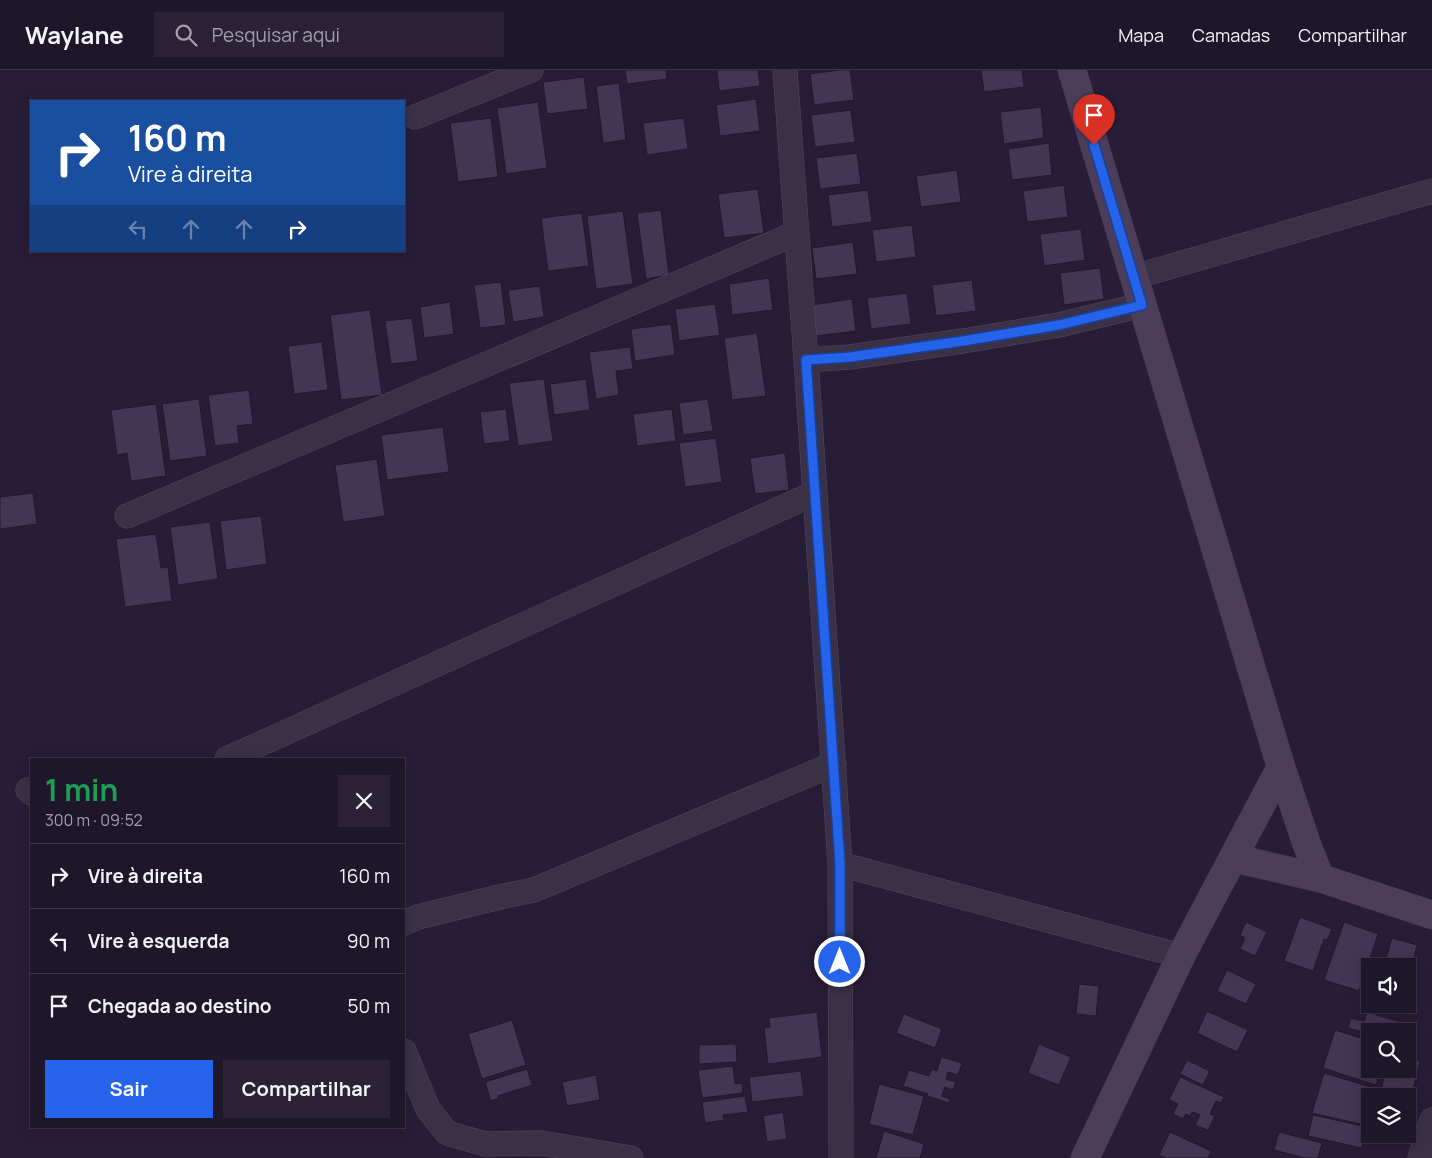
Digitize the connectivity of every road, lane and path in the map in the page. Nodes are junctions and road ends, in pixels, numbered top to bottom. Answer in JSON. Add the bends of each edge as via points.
{"nodes":[{"id":1,"x":531,"y":70,"type":"edge"},
{"id":2,"x":785,"y":70,"type":"edge"},
{"id":3,"x":1072,"y":70,"type":"edge"},
{"id":4,"x":415,"y":117,"type":"dead end"},
{"id":5,"x":1432,"y":191,"type":"edge"},
{"id":6,"x":797,"y":233,"type":"junction"},
{"id":7,"x":1134,"y":277,"type":"junction"},
{"id":8,"x":1142,"y":305,"type":"junction"},
{"id":9,"x":806,"y":360,"type":"junction"},
{"id":10,"x":815,"y":493,"type":"junction"},
{"id":11,"x":127,"y":516,"type":"dead end"},
{"id":12,"x":229,"y":758,"type":"edge"},
{"id":13,"x":834,"y":764,"type":"junction"},
{"id":14,"x":1281,"y":767,"type":"junction"},
{"id":15,"x":1233,"y":858,"type":"junction"},
{"id":16,"x":840,"y":864,"type":"junction"},
{"id":17,"x":1320,"y":878,"type":"junction"},
{"id":18,"x":1432,"y":915,"type":"edge"},
{"id":19,"x":405,"y":923,"type":"edge"},
{"id":20,"x":1181,"y":956,"type":"junction"},
{"id":21,"x":405,"y":1053,"type":"edge"},
{"id":22,"x":1432,"y":1120,"type":"edge"},
{"id":23,"x":631,"y":1158,"type":"edge"},
{"id":24,"x":841,"y":1158,"type":"edge"},
{"id":25,"x":1085,"y":1158,"type":"edge"},
{"id":26,"x":1420,"y":1158,"type":"edge"}],
"edges":[{"from":1,"to":4,"type":"street"},
{"from":2,"to":6,"type":"street"},
{"from":3,"to":7,"type":"main road"},
{"from":5,"to":7,"type":"street"},
{"from":6,"to":9,"type":"street"},
{"from":6,"to":11,"type":"street"},
{"from":7,"to":8,"type":"main road"},
{"from":8,"to":9,"type":"street","via":[[1059,325],[963,341]]},
{"from":8,"to":14,"type":"main road"},
{"from":9,"to":10,"type":"street"},
{"from":10,"to":12,"type":"street"},
{"from":10,"to":13,"type":"street"},
{"from":13,"to":16,"type":"street"},
{"from":13,"to":19,"type":"street","via":[[534,890]]},
{"from":14,"to":15,"type":"main road"},
{"from":14,"to":17,"type":"main road"},
{"from":15,"to":17,"type":"main road"},
{"from":15,"to":20,"type":"main road"},
{"from":16,"to":20,"type":"street"},
{"from":16,"to":24,"type":"street"},
{"from":17,"to":18,"type":"main road"},
{"from":20,"to":25,"type":"main road"},
{"from":21,"to":23,"type":"street","via":[[428,1109],[447,1133],[485,1144],[542,1143]]},
{"from":22,"to":26,"type":"street"}]}
